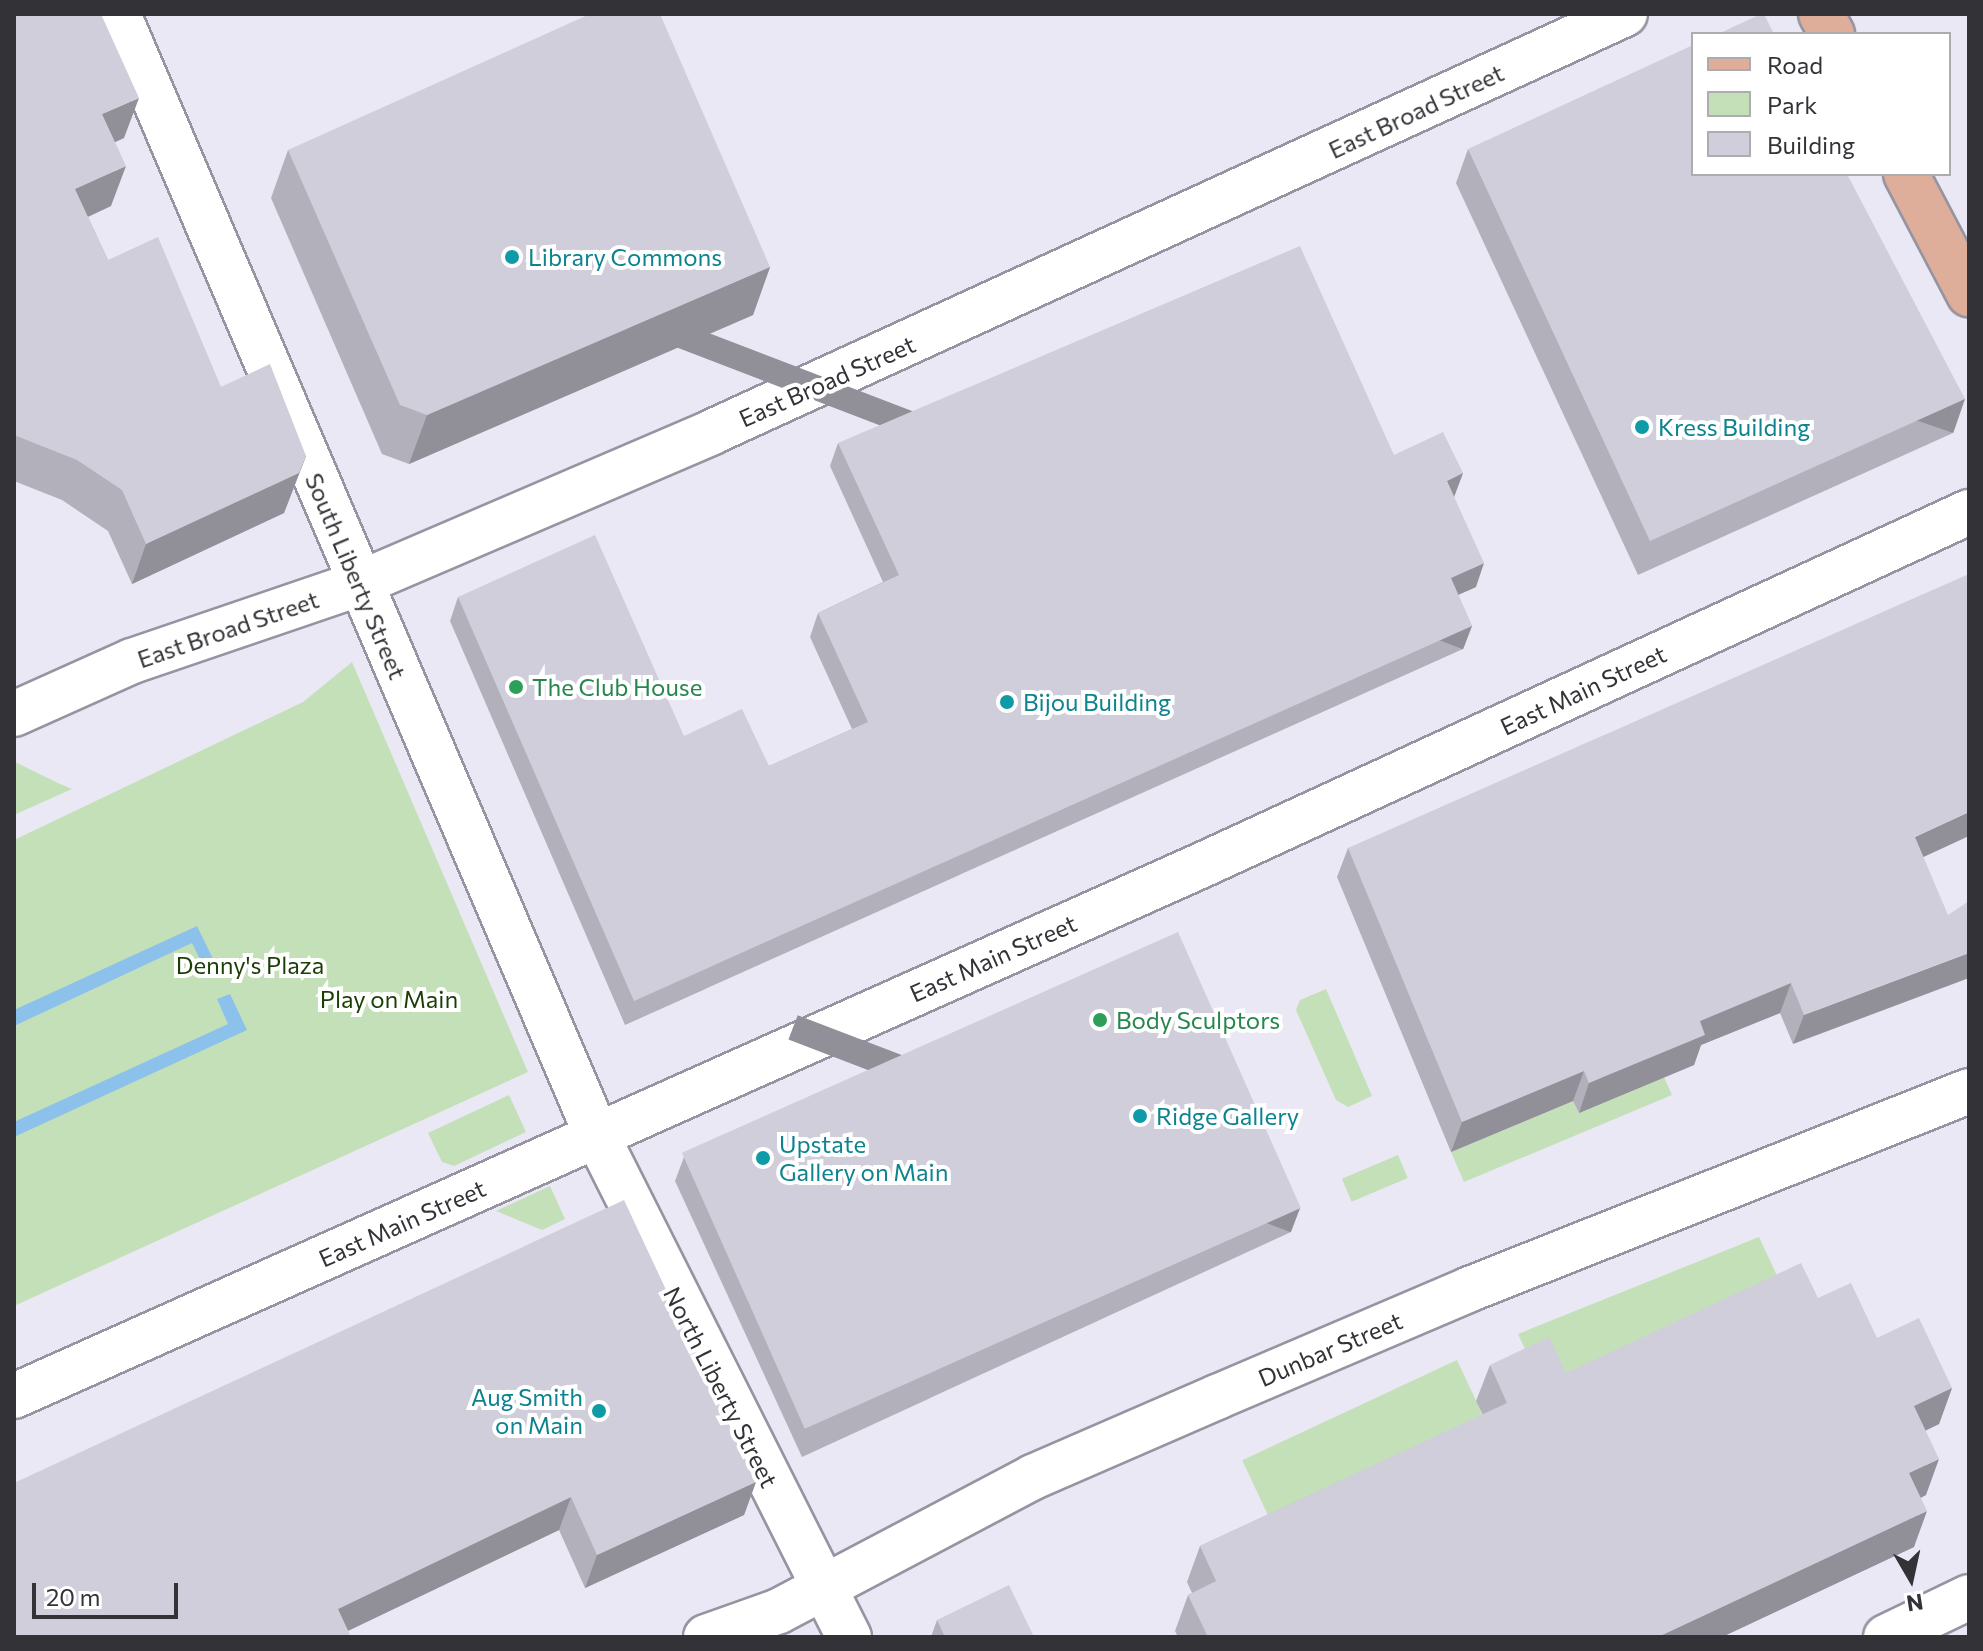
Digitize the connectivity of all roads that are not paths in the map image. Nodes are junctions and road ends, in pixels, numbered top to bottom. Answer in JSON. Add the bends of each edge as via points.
{"nodes":[{"id":1,"x":118,"y":14,"type":"edge"},
{"id":2,"x":1625,"y":14,"type":"edge"},
{"id":3,"x":1821,"y":14,"type":"edge"},
{"id":4,"x":1831,"y":32,"type":"edge"},
{"id":5,"x":1907,"y":176,"type":"edge"},
{"id":6,"x":1969,"y":294,"type":"edge"},
{"id":7,"x":1969,"y":512,"type":"edge"},
{"id":8,"x":358,"y":584,"type":"junction"},
{"id":9,"x":14,"y":714,"type":"edge"},
{"id":10,"x":1969,"y":1091,"type":"edge"},
{"id":11,"x":597,"y":1136,"type":"junction"},
{"id":12,"x":14,"y":1396,"type":"edge"},
{"id":13,"x":825,"y":1589,"type":"junction"},
{"id":14,"x":1969,"y":1597,"type":"edge"},
{"id":15,"x":706,"y":1637,"type":"edge"},
{"id":16,"x":849,"y":1637,"type":"edge"},
{"id":17,"x":1886,"y":1637,"type":"edge"}],
"edges":[{"from":1,"to":8,"type":"street","name":"South Liberty Street"},
{"from":2,"to":8,"type":"street","name":"East Broad Street","via":[[972,317]]},
{"from":3,"to":4,"type":"main road"},
{"from":5,"to":6,"type":"main road"},
{"from":7,"to":11,"type":"street","name":"East Main Street","via":[[1185,873]]},
{"from":8,"to":9,"type":"street","name":"East Broad Street","via":[[132,661]]},
{"from":8,"to":11,"type":"street","name":"South Liberty Street"},
{"from":10,"to":13,"type":"street","name":"Dunbar Street","via":[[1470,1289],[1033,1477]]},
{"from":11,"to":12,"type":"street","name":"East Main Street"},
{"from":11,"to":13,"type":"street","name":"North Liberty Street"},
{"from":13,"to":15,"type":"street","name":"Dunbar Street"},
{"from":13,"to":16,"type":"street","name":"North Liberty Street"},
{"from":14,"to":17,"type":"street"}]}
